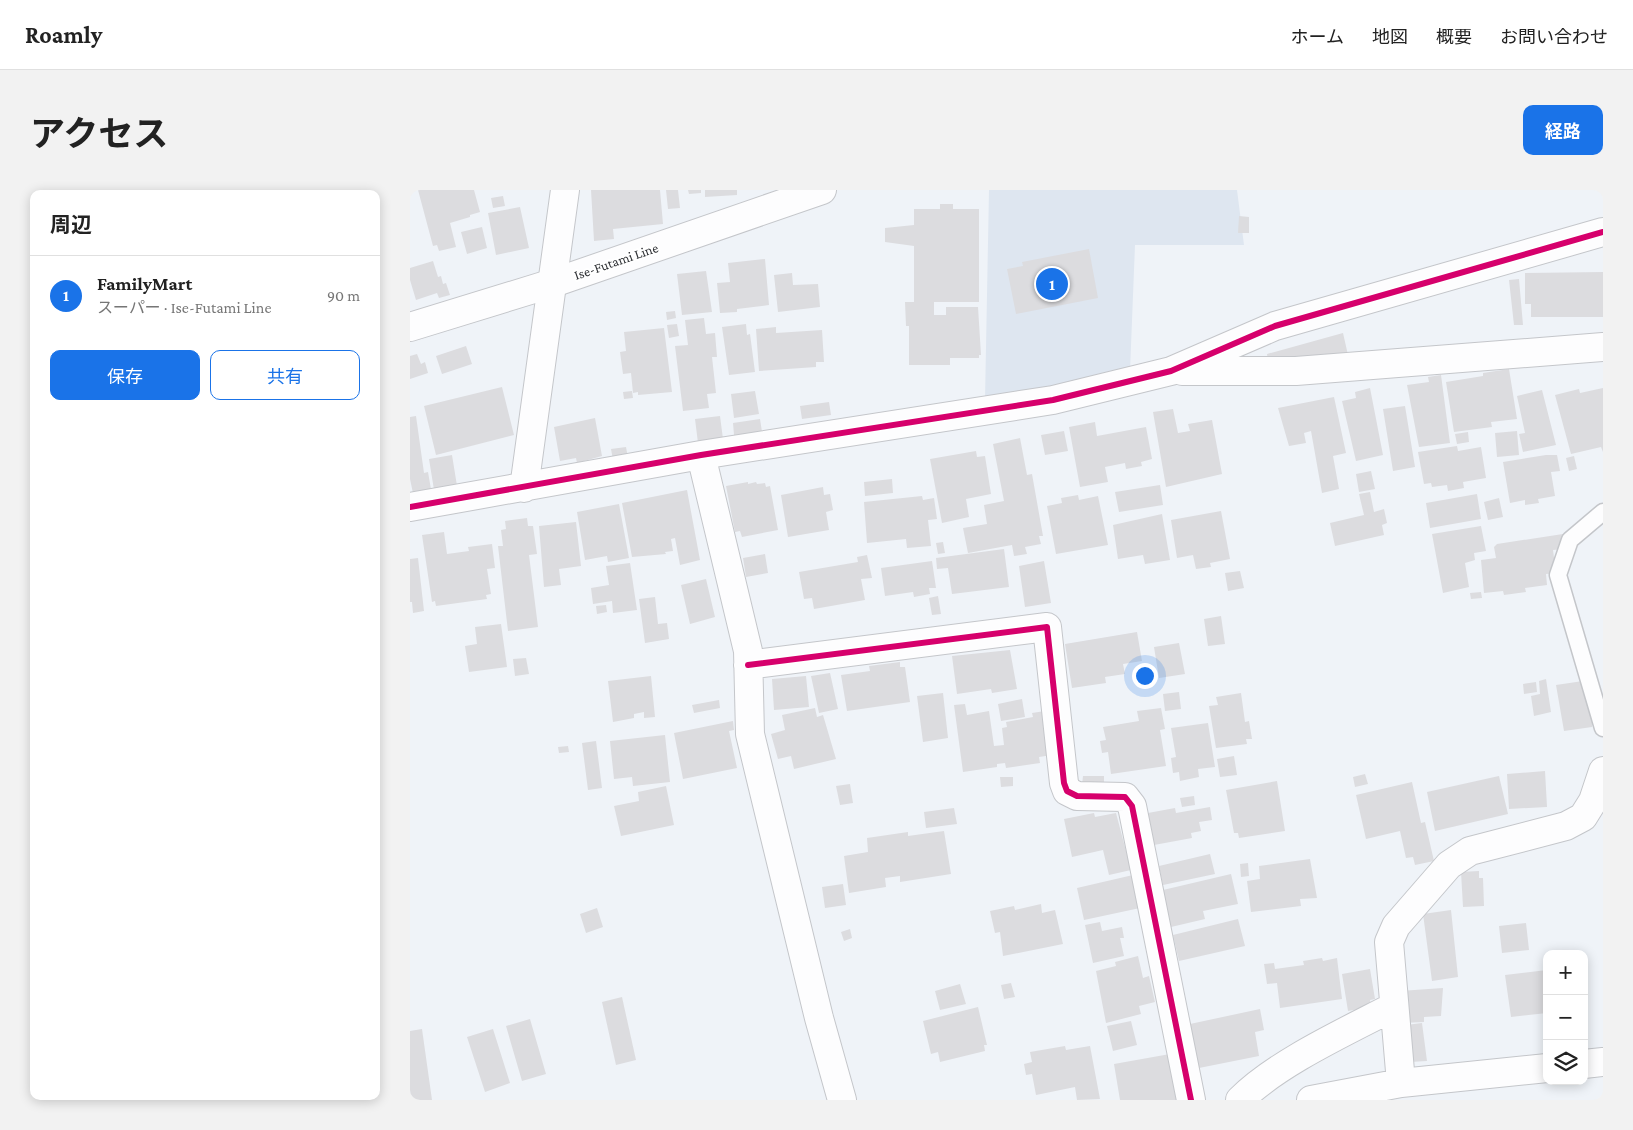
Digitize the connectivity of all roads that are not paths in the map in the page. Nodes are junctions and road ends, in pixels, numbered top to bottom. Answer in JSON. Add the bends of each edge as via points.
{"nodes":[{"id":1,"x":565,"y":190,"type":"edge"},
{"id":2,"x":818,"y":191,"type":"edge"},
{"id":3,"x":1603,"y":232,"type":"edge"},
{"id":4,"x":553,"y":282,"type":"junction"},
{"id":5,"x":410,"y":327,"type":"edge"},
{"id":6,"x":1603,"y":347,"type":"edge"},
{"id":7,"x":1171,"y":371,"type":"junction"},
{"id":8,"x":701,"y":455,"type":"junction"},
{"id":9,"x":524,"y":488,"type":"junction"},
{"id":10,"x":410,"y":507,"type":"edge"},
{"id":11,"x":1603,"y":512,"type":"edge"},
{"id":12,"x":748,"y":665,"type":"junction"},
{"id":13,"x":1603,"y":728,"type":"edge"},
{"id":14,"x":1603,"y":771,"type":"edge"},
{"id":15,"x":1392,"y":1007,"type":"junction"},
{"id":16,"x":1603,"y":1062,"type":"edge"},
{"id":17,"x":1588,"y":1064,"type":"edge"},
{"id":18,"x":1543,"y":1068,"type":"edge"},
{"id":19,"x":1401,"y":1083,"type":"junction"},
{"id":20,"x":842,"y":1100,"type":"edge"},
{"id":21,"x":1191,"y":1100,"type":"edge"},
{"id":22,"x":1240,"y":1100,"type":"edge"},
{"id":23,"x":1311,"y":1100,"type":"edge"}],
"edges":[{"from":1,"to":4,"type":"street"},
{"from":2,"to":4,"type":"street","name":"Ise-Futami Line"},
{"from":3,"to":7,"type":"street","via":[[1274,326]]},
{"from":4,"to":5,"type":"street","name":"Ise-Futami Line"},
{"from":4,"to":9,"type":"street"},
{"from":6,"to":7,"type":"street","via":[[1296,371]]},
{"from":7,"to":8,"type":"street","via":[[1053,400]]},
{"from":8,"to":9,"type":"street"},
{"from":8,"to":12,"type":"street","via":[[748,651]]},
{"from":9,"to":10,"type":"street"},
{"from":11,"to":13,"type":"lane","via":[[1570,540],[1558,575]]},
{"from":12,"to":20,"type":"street","via":[[750,734],[818,1018]]},
{"from":12,"to":21,"type":"street","via":[[1047,627],[1067,791],[1077,796],[1125,797],[1132,806]]},
{"from":14,"to":15,"type":"street","via":[[1583,817],[1566,826],[1470,851],[1449,865],[1396,926],[1389,942]]},
{"from":15,"to":19,"type":"street"},
{"from":15,"to":22,"type":"street","via":[[1278,1070]]},
{"from":16,"to":17,"type":"street"},
{"from":18,"to":19,"type":"street"},
{"from":19,"to":23,"type":"street"}]}
